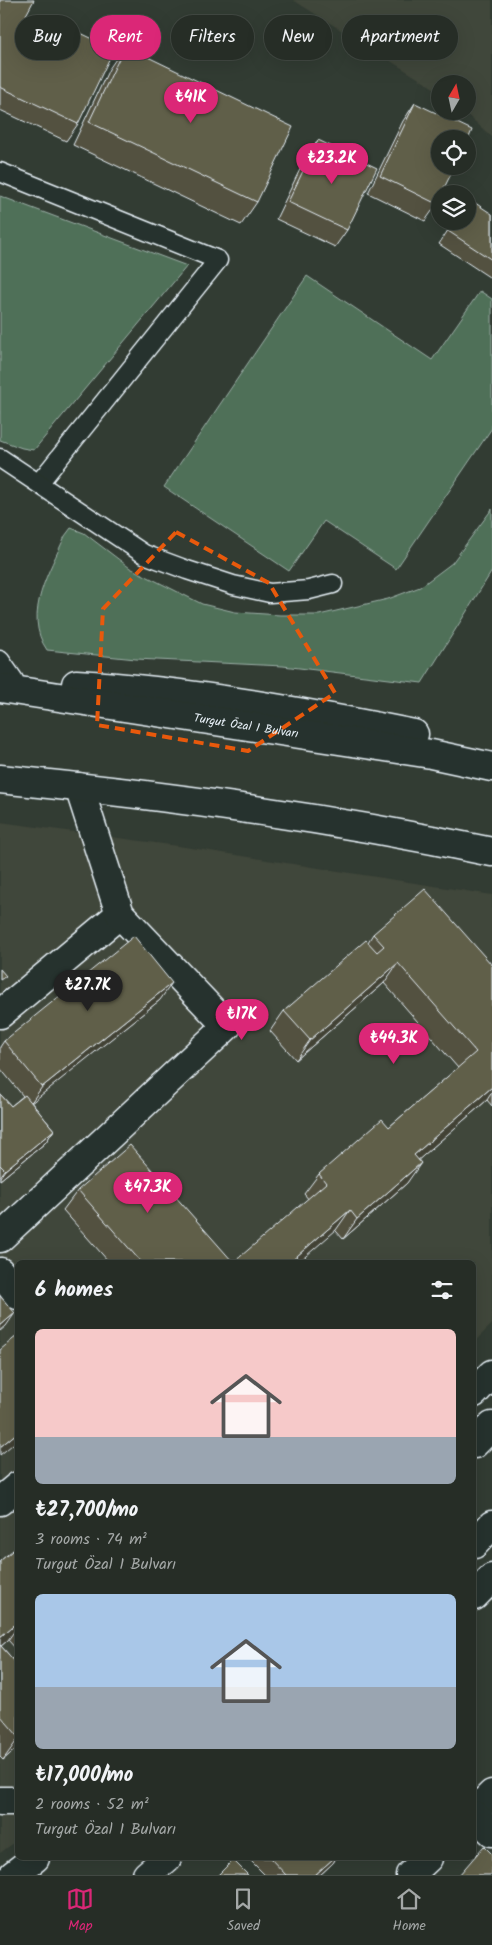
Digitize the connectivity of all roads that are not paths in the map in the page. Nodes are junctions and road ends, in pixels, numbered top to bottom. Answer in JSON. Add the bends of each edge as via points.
{"nodes":[{"id":1,"x":0,"y":172,"type":"edge"},
{"id":2,"x":0,"y":458,"type":"edge"},
{"id":3,"x":39,"y":483,"type":"junction"},
{"id":4,"x":333,"y":584,"type":"dead end"},
{"id":5,"x":3,"y":677,"type":"edge"},
{"id":6,"x":492,"y":748,"type":"edge"},
{"id":7,"x":492,"y":767,"type":"edge"},
{"id":8,"x":4,"y":781,"type":"edge"},
{"id":9,"x":79,"y":787,"type":"junction"},
{"id":10,"x":492,"y":852,"type":"edge"},
{"id":11,"x":120,"y":914,"type":"junction"},
{"id":12,"x":0,"y":1014,"type":"edge"},
{"id":13,"x":0,"y":1238,"type":"edge"},
{"id":14,"x":0,"y":1272,"type":"edge"},
{"id":15,"x":15,"y":1291,"type":"edge"},
{"id":16,"x":492,"y":1374,"type":"edge"},
{"id":17,"x":476,"y":1391,"type":"edge"},
{"id":18,"x":492,"y":1426,"type":"edge"},
{"id":19,"x":476,"y":1442,"type":"edge"},
{"id":20,"x":15,"y":1489,"type":"edge"},
{"id":21,"x":0,"y":1502,"type":"edge"},
{"id":22,"x":492,"y":1525,"type":"edge"},
{"id":23,"x":476,"y":1542,"type":"edge"},
{"id":24,"x":492,"y":1578,"type":"edge"},
{"id":25,"x":476,"y":1594,"type":"edge"},
{"id":26,"x":492,"y":1794,"type":"edge"},
{"id":27,"x":0,"y":1801,"type":"edge"},
{"id":28,"x":15,"y":1801,"type":"edge"},
{"id":29,"x":476,"y":1812,"type":"edge"},
{"id":30,"x":476,"y":1816,"type":"edge"},
{"id":31,"x":492,"y":1832,"type":"edge"},
{"id":32,"x":32,"y":1860,"type":"edge"},
{"id":33,"x":165,"y":1860,"type":"edge"},
{"id":34,"x":426,"y":1860,"type":"edge"},
{"id":35,"x":13,"y":1875,"type":"edge"},
{"id":36,"x":147,"y":1875,"type":"edge"},
{"id":37,"x":410,"y":1875,"type":"edge"}],
"edges":[{"from":1,"to":3,"type":"lane","via":[[218,260]]},
{"from":2,"to":3,"type":"lane"},
{"from":3,"to":4,"type":"lane","via":[[144,554],[187,570],[233,585],[270,592],[309,590]]},
{"from":5,"to":6,"type":"main road","via":[[121,686],[277,707]]},
{"from":5,"to":7,"type":"main road","name":"Turgut Özal 1 Bulvarı"},
{"from":8,"to":9,"type":"main road"},
{"from":9,"to":10,"type":"main road","via":[[334,823]]},
{"from":9,"to":11,"type":"main road"},
{"from":11,"to":12,"type":"main road"},
{"from":11,"to":13,"type":"main road","via":[[227,1026]]},
{"from":14,"to":15,"type":"main road"},
{"from":16,"to":17,"type":"main road"},
{"from":18,"to":19,"type":"main road"},
{"from":20,"to":21,"type":"main road"},
{"from":22,"to":23,"type":"main road"},
{"from":24,"to":25,"type":"main road"},
{"from":26,"to":29,"type":"main road"},
{"from":27,"to":28,"type":"main road"},
{"from":30,"to":31,"type":"main road"},
{"from":32,"to":35,"type":"main road"},
{"from":33,"to":36,"type":"main road"},
{"from":34,"to":37,"type":"main road"}]}
